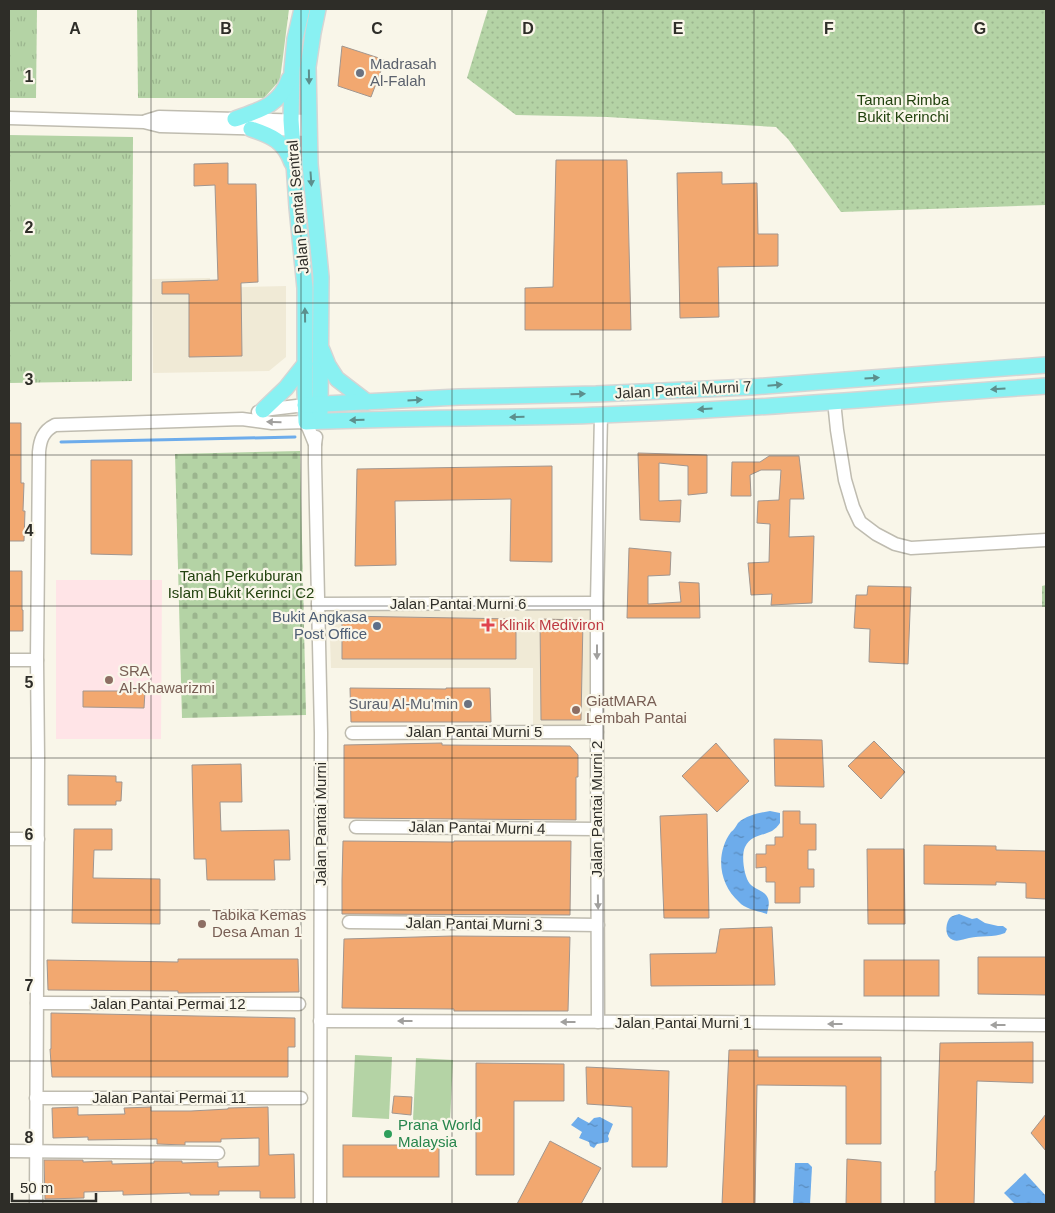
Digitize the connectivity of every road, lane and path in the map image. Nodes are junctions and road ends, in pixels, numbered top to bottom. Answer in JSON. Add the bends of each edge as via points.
{"nodes":[{"id":1,"x":302,"y":9,"type":"edge"},
{"id":2,"x":318,"y":9,"type":"edge"},
{"id":3,"x":292,"y":70,"type":"junction"},
{"id":4,"x":9,"y":118,"type":"edge"},
{"id":5,"x":235,"y":119,"type":"junction"},
{"id":6,"x":144,"y":122,"type":"junction"},
{"id":7,"x":291,"y":125,"type":"junction"},
{"id":8,"x":310,"y":126,"type":"junction"},
{"id":9,"x":251,"y":128,"type":"junction"},
{"id":10,"x":295,"y":171,"type":"junction"},
{"id":11,"x":320,"y":346,"type":"junction"},
{"id":12,"x":305,"y":364,"type":"junction"},
{"id":13,"x":1046,"y":365,"type":"edge"},
{"id":14,"x":1046,"y":386,"type":"edge"},
{"id":15,"x":834,"y":401,"type":"junction"},
{"id":16,"x":366,"y":402,"type":"junction"},
{"id":17,"x":312,"y":405,"type":"junction"},
{"id":18,"x":264,"y":410,"type":"junction"},
{"id":19,"x":601,"y":415,"type":"junction"},
{"id":20,"x":242,"y":419,"type":"junction"},
{"id":21,"x":313,"y":422,"type":"junction"},
{"id":22,"x":1046,"y":540,"type":"edge"},
{"id":23,"x":598,"y":603,"type":"junction"},
{"id":24,"x":318,"y":604,"type":"junction"},
{"id":25,"x":9,"y":660,"type":"edge"},
{"id":26,"x":37,"y":660,"type":"junction"},
{"id":27,"x":596,"y":732,"type":"junction"},
{"id":28,"x":352,"y":733,"type":"dead end"},
{"id":29,"x":356,"y":827,"type":"dead end"},
{"id":30,"x":597,"y":829,"type":"junction"},
{"id":31,"x":9,"y":839,"type":"edge"},
{"id":32,"x":38,"y":839,"type":"junction"},
{"id":33,"x":349,"y":922,"type":"dead end"},
{"id":34,"x":598,"y":925,"type":"junction"},
{"id":35,"x":37,"y":1003,"type":"junction"},
{"id":36,"x":299,"y":1004,"type":"dead end"},
{"id":37,"x":320,"y":1021,"type":"junction"},
{"id":38,"x":598,"y":1022,"type":"junction"},
{"id":39,"x":1046,"y":1025,"type":"edge"},
{"id":40,"x":36,"y":1098,"type":"junction"},
{"id":41,"x":301,"y":1098,"type":"dead end"},
{"id":42,"x":9,"y":1151,"type":"edge"},
{"id":43,"x":36,"y":1151,"type":"junction"},
{"id":44,"x":218,"y":1153,"type":"dead end"},
{"id":45,"x":36,"y":1204,"type":"edge"},
{"id":46,"x":320,"y":1204,"type":"edge"}],
"edges":[{"from":1,"to":3,"type":"main road","name":"Jalan Pantai Sentral"},
{"from":2,"to":8,"type":"main road","name":"Jalan Pantai Sentral","one_way":true,"via":[[308,67]]},
{"from":3,"to":5,"type":"main road","via":[[280,96],[270,104]]},
{"from":3,"to":7,"type":"main road","name":"Jalan Pantai Sentral"},
{"from":4,"to":6,"type":"street"},
{"from":5,"to":6,"type":"street","via":[[159,118]]},
{"from":5,"to":7,"type":"street"},
{"from":6,"to":9,"type":"street","via":[[160,126]]},
{"from":7,"to":8,"type":"street"},
{"from":7,"to":9,"type":"street"},
{"from":7,"to":10,"type":"main road","name":"Jalan Pantai Sentral"},
{"from":8,"to":11,"type":"main road","name":"Jalan Pantai Sentral","one_way":true,"via":[[310,172],[321,277]]},
{"from":9,"to":10,"type":"main road","via":[[279,143],[289,155]]},
{"from":12,"to":10,"type":"main road","name":"Jalan Pantai Sentral","one_way":true,"via":[[304,288]]},
{"from":11,"to":16,"type":"main road","via":[[337,379]]},
{"from":11,"to":17,"type":"main road","name":"Jalan Pantai Sentral"},
{"from":12,"to":17,"type":"main road","name":"Jalan Pantai Sentral"},
{"from":12,"to":18,"type":"main road"},
{"from":16,"to":13,"type":"main road","name":"Jalan Pantai Murni 7","one_way":true,"via":[[751,387]]},
{"from":14,"to":15,"type":"main road","name":"Jalan Pantai Murni 7","one_way":true},
{"from":15,"to":19,"type":"main road","name":"Jalan Pantai Murni 7","one_way":true},
{"from":15,"to":22,"type":"street","via":[[836,430],[853,507],[860,522],[876,534],[911,548]]},
{"from":16,"to":17,"type":"main road","name":"Jalan Pantai Murni 7"},
{"from":17,"to":18,"type":"street"},
{"from":17,"to":21,"type":"main road"},
{"from":18,"to":20,"type":"street"},
{"from":19,"to":21,"type":"main road","name":"Jalan Pantai Murni 7","one_way":true},
{"from":19,"to":23,"type":"street","name":"Jalan Pantai Murni 2"},
{"from":21,"to":20,"type":"street","one_way":true,"via":[[272,423]]},
{"from":20,"to":26,"type":"street","via":[[54,425],[44,433],[40,445]]},
{"from":21,"to":24,"type":"street","name":"Jalan Pantai Murni"},
{"from":23,"to":24,"type":"street","name":"Jalan Pantai Murni 6"},
{"from":23,"to":27,"type":"street","name":"Jalan Pantai Murni 2","one_way":true},
{"from":24,"to":37,"type":"street","name":"Jalan Pantai Murni","via":[[321,674]]},
{"from":25,"to":26,"type":"street"},
{"from":26,"to":32,"type":"street"},
{"from":27,"to":28,"type":"street","name":"Jalan Pantai Murni 5"},
{"from":27,"to":30,"type":"street","name":"Jalan Pantai Murni 2"},
{"from":29,"to":30,"type":"street","name":"Jalan Pantai Murni 4"},
{"from":30,"to":34,"type":"street","name":"Jalan Pantai Murni 2","one_way":true},
{"from":31,"to":32,"type":"street"},
{"from":32,"to":35,"type":"street"},
{"from":33,"to":34,"type":"street","name":"Jalan Pantai Murni 3"},
{"from":34,"to":38,"type":"street","name":"Jalan Pantai Murni 2"},
{"from":35,"to":36,"type":"street","name":"Jalan Pantai Permai 12"},
{"from":35,"to":40,"type":"street"},
{"from":38,"to":37,"type":"street","name":"Jalan Pantai Murni 1","one_way":true},
{"from":37,"to":46,"type":"street","name":"Jalan Pantai Murni"},
{"from":39,"to":38,"type":"street","name":"Jalan Pantai Murni 1","one_way":true},
{"from":40,"to":41,"type":"street","name":"Jalan Pantai Permai 11"},
{"from":40,"to":43,"type":"street"},
{"from":42,"to":43,"type":"street"},
{"from":43,"to":44,"type":"street"},
{"from":43,"to":45,"type":"street"}]}
